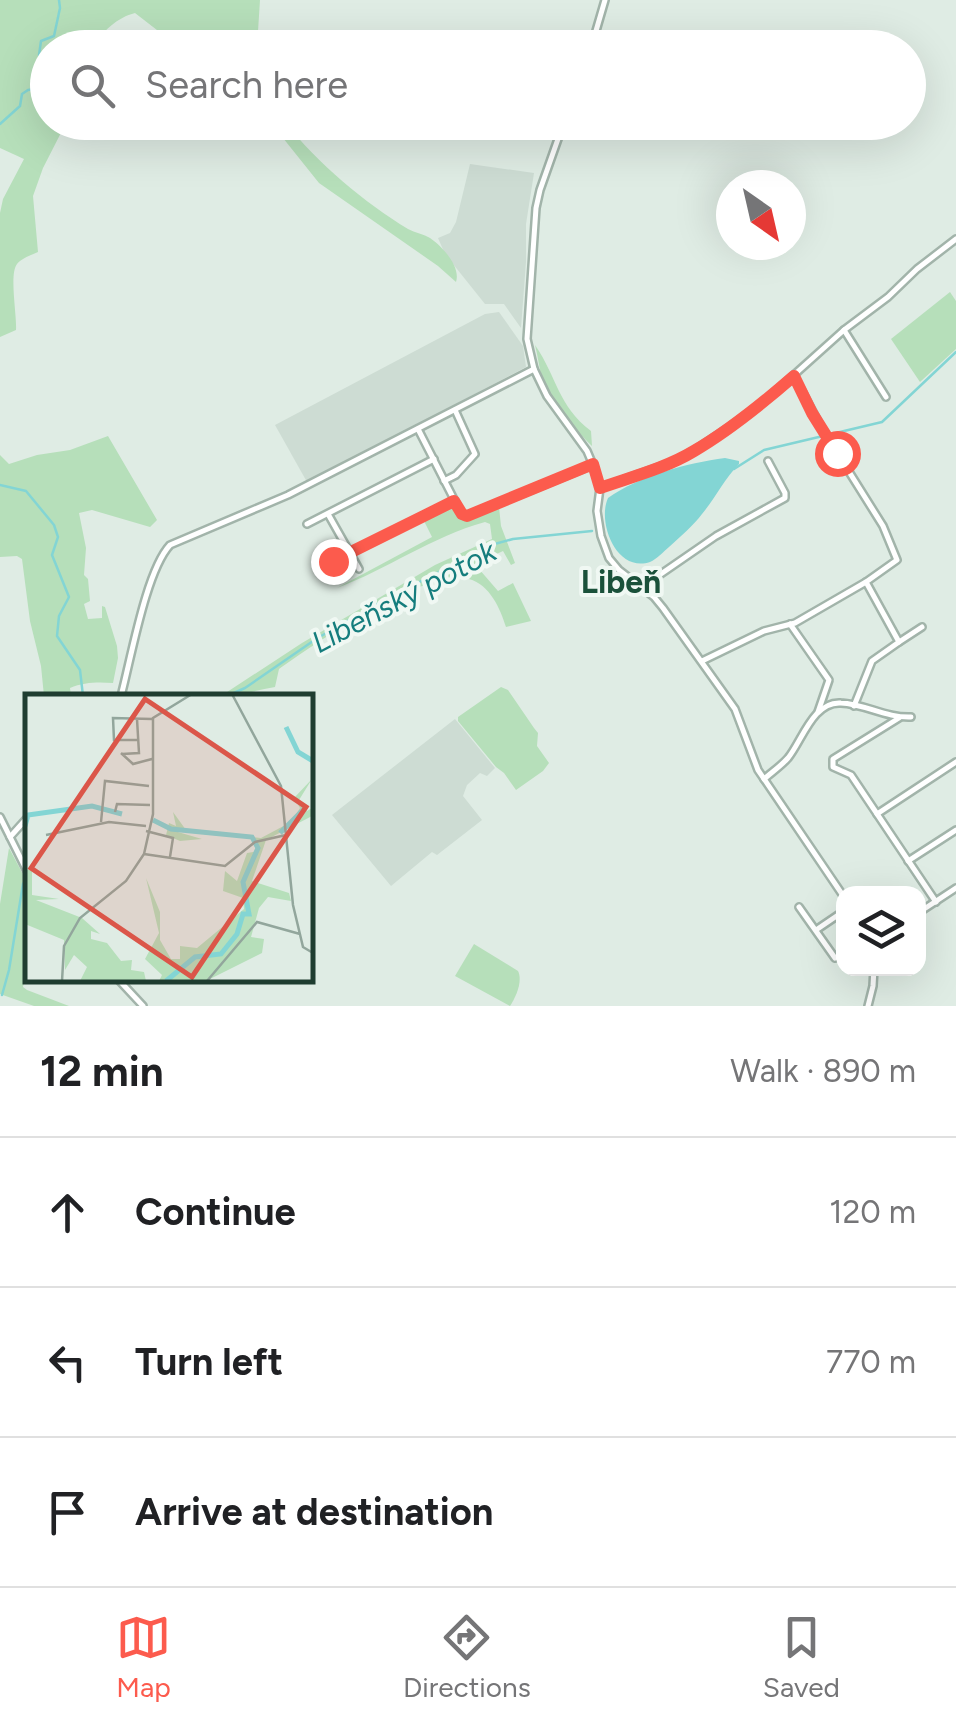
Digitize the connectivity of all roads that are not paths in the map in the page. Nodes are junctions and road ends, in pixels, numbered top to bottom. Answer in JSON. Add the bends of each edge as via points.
{"nodes":[{"id":1,"x":605,"y":0,"type":"edge"},
{"id":2,"x":596,"y":30,"type":"edge"},
{"id":3,"x":558,"y":140,"type":"edge"},
{"id":4,"x":956,"y":239,"type":"edge"},
{"id":5,"x":844,"y":330,"type":"junction"},
{"id":6,"x":534,"y":369,"type":"junction"},
{"id":7,"x":794,"y":376,"type":"junction"},
{"id":8,"x":886,"y":397,"type":"dead end"},
{"id":9,"x":455,"y":410,"type":"junction"},
{"id":10,"x":418,"y":429,"type":"junction"},
{"id":11,"x":434,"y":459,"type":"junction"},
{"id":12,"x":768,"y":462,"type":"dead end"},
{"id":13,"x":593,"y":464,"type":"junction"},
{"id":14,"x":444,"y":481,"type":"junction"},
{"id":15,"x":600,"y":488,"type":"junction"},
{"id":16,"x":454,"y":501,"type":"junction"},
{"id":17,"x":328,"y":514,"type":"junction"},
{"id":18,"x":306,"y":524,"type":"dead end"},
{"id":19,"x":350,"y":553,"type":"junction"},
{"id":20,"x":333,"y":561,"type":"dead end"},
{"id":21,"x":359,"y":570,"type":"dead end"},
{"id":22,"x":866,"y":582,"type":"junction"},
{"id":23,"x":642,"y":587,"type":"junction"},
{"id":24,"x":790,"y":624,"type":"junction"},
{"id":25,"x":922,"y":627,"type":"dead end"},
{"id":26,"x":899,"y":642,"type":"junction"},
{"id":27,"x":702,"y":661,"type":"junction"},
{"id":28,"x":121,"y":694,"type":"edge"},
{"id":29,"x":854,"y":706,"type":"junction"},
{"id":30,"x":818,"y":714,"type":"junction"},
{"id":31,"x":911,"y":717,"type":"dead end"},
{"id":32,"x":899,"y":718,"type":"junction"},
{"id":33,"x":956,"y":762,"type":"edge"},
{"id":34,"x":764,"y":779,"type":"junction"},
{"id":35,"x":877,"y":814,"type":"junction"},
{"id":36,"x":0,"y":817,"type":"edge"},
{"id":37,"x":25,"y":820,"type":"edge"},
{"id":38,"x":956,"y":830,"type":"edge"},
{"id":39,"x":10,"y":837,"type":"junction"},
{"id":40,"x":908,"y":862,"type":"junction"},
{"id":41,"x":25,"y":869,"type":"edge"},
{"id":42,"x":837,"y":886,"type":"edge"},
{"id":43,"x":956,"y":888,"type":"edge"},
{"id":44,"x":936,"y":902,"type":"junction"},
{"id":45,"x":800,"y":907,"type":"dead end"},
{"id":46,"x":926,"y":908,"type":"edge"},
{"id":47,"x":836,"y":916,"type":"edge"},
{"id":48,"x":816,"y":930,"type":"junction"},
{"id":49,"x":835,"y":958,"type":"dead end"},
{"id":50,"x":874,"y":976,"type":"edge"},
{"id":51,"x":120,"y":981,"type":"edge"},
{"id":52,"x":143,"y":1006,"type":"edge"},
{"id":53,"x":868,"y":1006,"type":"edge"}],
"edges":[{"from":1,"to":2,"type":"street"},
{"from":3,"to":6,"type":"street","via":[[536,208],[526,339]]},
{"from":4,"to":5,"type":"street"},
{"from":5,"to":7,"type":"street"},
{"from":5,"to":8,"type":"street"},
{"from":6,"to":9,"type":"street"},
{"from":6,"to":13,"type":"street"},
{"from":7,"to":15,"type":"street","via":[[695,450]]},
{"from":7,"to":22,"type":"street","via":[[897,560]]},
{"from":9,"to":10,"type":"street"},
{"from":9,"to":14,"type":"street","via":[[475,454]]},
{"from":10,"to":11,"type":"street"},
{"from":10,"to":28,"type":"street","via":[[170,545],[152,579]]},
{"from":11,"to":14,"type":"street"},
{"from":11,"to":17,"type":"street"},
{"from":12,"to":23,"type":"street","via":[[785,498]]},
{"from":13,"to":15,"type":"street"},
{"from":13,"to":16,"type":"street","via":[[467,516]]},
{"from":14,"to":16,"type":"street"},
{"from":15,"to":23,"type":"street","via":[[600,536],[619,570]]},
{"from":16,"to":19,"type":"street"},
{"from":17,"to":18,"type":"street"},
{"from":17,"to":19,"type":"street"},
{"from":19,"to":20,"type":"street"},
{"from":19,"to":21,"type":"street"},
{"from":22,"to":24,"type":"street"},
{"from":22,"to":26,"type":"street"},
{"from":23,"to":27,"type":"street"},
{"from":24,"to":27,"type":"street"},
{"from":24,"to":30,"type":"street","via":[[829,680]]},
{"from":25,"to":26,"type":"street"},
{"from":26,"to":29,"type":"street","via":[[872,661]]},
{"from":27,"to":34,"type":"street","via":[[735,709]]},
{"from":29,"to":30,"type":"street","via":[[830,704]]},
{"from":29,"to":32,"type":"street"},
{"from":30,"to":34,"type":"street","via":[[788,758]]},
{"from":31,"to":32,"type":"street"},
{"from":32,"to":35,"type":"street","via":[[832,759],[832,767],[851,775]]},
{"from":33,"to":35,"type":"street"},
{"from":34,"to":42,"type":"street"},
{"from":35,"to":40,"type":"street"},
{"from":36,"to":39,"type":"street"},
{"from":37,"to":39,"type":"street"},
{"from":38,"to":40,"type":"street"},
{"from":39,"to":41,"type":"street"},
{"from":40,"to":44,"type":"street"},
{"from":43,"to":44,"type":"street"},
{"from":44,"to":46,"type":"street"},
{"from":45,"to":48,"type":"street"},
{"from":47,"to":48,"type":"street"},
{"from":48,"to":49,"type":"street"},
{"from":50,"to":53,"type":"street"},
{"from":51,"to":52,"type":"street"}]}
